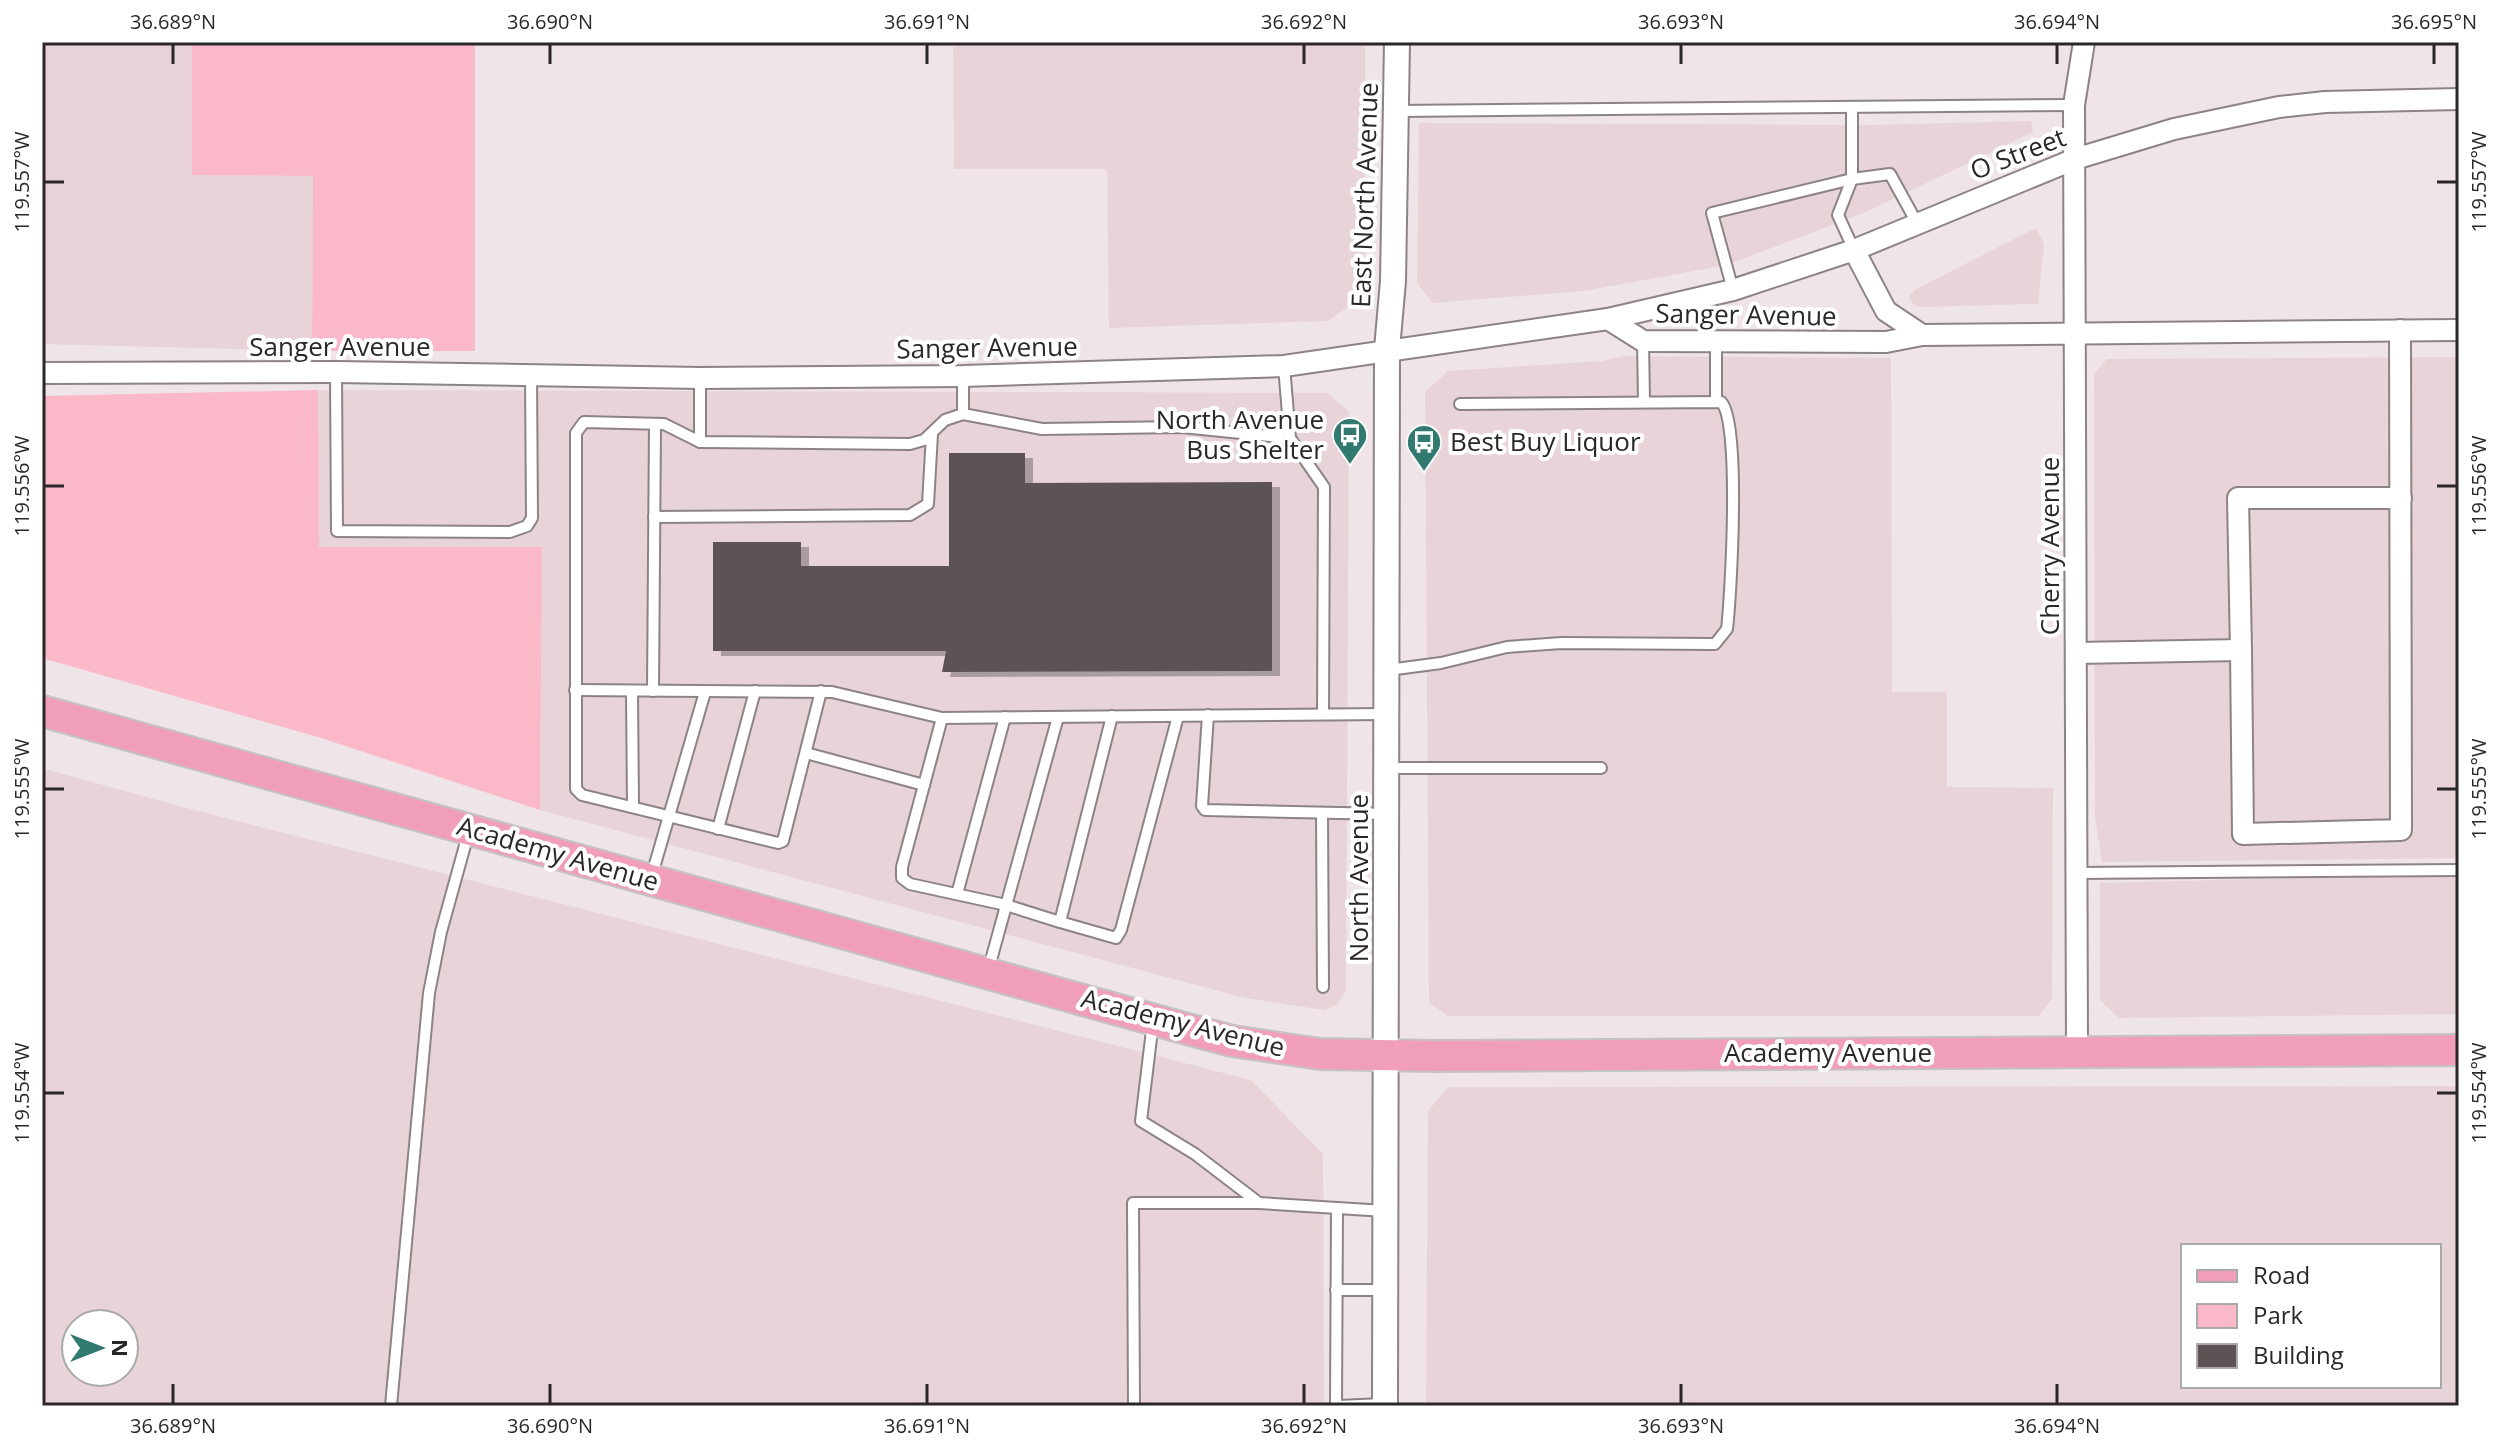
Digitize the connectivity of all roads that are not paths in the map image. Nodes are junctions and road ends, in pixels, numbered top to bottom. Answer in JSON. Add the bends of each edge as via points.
{"nodes":[{"id":1,"x":1397,"y":42,"type":"edge"},
{"id":2,"x":2084,"y":42,"type":"edge"},
{"id":3,"x":2459,"y":99,"type":"edge"},
{"id":4,"x":2074,"y":105,"type":"junction"},
{"id":5,"x":1852,"y":109,"type":"junction"},
{"id":6,"x":1397,"y":111,"type":"junction"},
{"id":7,"x":2075,"y":159,"type":"junction"},
{"id":8,"x":1852,"y":179,"type":"junction"},
{"id":9,"x":1917,"y":223,"type":"junction"},
{"id":10,"x":1854,"y":250,"type":"junction"},
{"id":11,"x":1733,"y":290,"type":"junction"},
{"id":12,"x":1608,"y":319,"type":"junction"},
{"id":13,"x":2400,"y":330,"type":"junction"},
{"id":14,"x":2459,"y":330,"type":"edge"},
{"id":15,"x":2075,"y":334,"type":"junction"},
{"id":16,"x":1922,"y":335,"type":"junction"},
{"id":17,"x":1643,"y":341,"type":"junction"},
{"id":18,"x":1716,"y":343,"type":"junction"},
{"id":19,"x":1387,"y":349,"type":"junction"},
{"id":20,"x":1284,"y":366,"type":"junction"},
{"id":21,"x":336,"y":372,"type":"junction"},
{"id":22,"x":42,"y":373,"type":"edge"},
{"id":23,"x":531,"y":375,"type":"junction"},
{"id":24,"x":963,"y":376,"type":"junction"},
{"id":25,"x":700,"y":378,"type":"junction"},
{"id":26,"x":1644,"y":402,"type":"junction"},
{"id":27,"x":1716,"y":402,"type":"junction"},
{"id":28,"x":1460,"y":404,"type":"dead end"},
{"id":29,"x":963,"y":414,"type":"junction"},
{"id":30,"x":655,"y":424,"type":"junction"},
{"id":31,"x":932,"y":434,"type":"junction"},
{"id":32,"x":1290,"y":438,"type":"junction"},
{"id":33,"x":700,"y":442,"type":"junction"},
{"id":34,"x":2401,"y":498,"type":"junction"},
{"id":35,"x":654,"y":517,"type":"junction"},
{"id":36,"x":2241,"y":650,"type":"junction"},
{"id":37,"x":2076,"y":653,"type":"junction"},
{"id":38,"x":1388,"y":670,"type":"junction"},
{"id":39,"x":575,"y":690,"type":"junction"},
{"id":40,"x":632,"y":691,"type":"junction"},
{"id":41,"x":653,"y":691,"type":"junction"},
{"id":42,"x":755,"y":691,"type":"junction"},
{"id":43,"x":821,"y":691,"type":"junction"},
{"id":44,"x":705,"y":692,"type":"junction"},
{"id":45,"x":42,"y":711,"type":"edge"},
{"id":46,"x":1323,"y":714,"type":"junction"},
{"id":47,"x":1388,"y":714,"type":"junction"},
{"id":48,"x":1208,"y":715,"type":"junction"},
{"id":49,"x":1112,"y":716,"type":"junction"},
{"id":50,"x":1178,"y":716,"type":"junction"},
{"id":51,"x":1005,"y":717,"type":"junction"},
{"id":52,"x":1058,"y":717,"type":"junction"},
{"id":53,"x":942,"y":718,"type":"junction"},
{"id":54,"x":806,"y":753,"type":"junction"},
{"id":55,"x":1387,"y":768,"type":"junction"},
{"id":56,"x":1601,"y":768,"type":"dead end"},
{"id":57,"x":924,"y":785,"type":"junction"},
{"id":58,"x":633,"y":806,"type":"junction"},
{"id":59,"x":1322,"y":813,"type":"junction"},
{"id":60,"x":1387,"y":814,"type":"junction"},
{"id":61,"x":670,"y":815,"type":"junction"},
{"id":62,"x":469,"y":829,"type":"junction"},
{"id":63,"x":718,"y":829,"type":"junction"},
{"id":64,"x":2459,"y":870,"type":"edge"},
{"id":65,"x":2077,"y":873,"type":"junction"},
{"id":66,"x":651,"y":880,"type":"junction"},
{"id":67,"x":957,"y":894,"type":"junction"},
{"id":68,"x":1006,"y":905,"type":"junction"},
{"id":69,"x":1060,"y":922,"type":"junction"},
{"id":70,"x":987,"y":972,"type":"junction"},
{"id":71,"x":1323,"y":987,"type":"dead end"},
{"id":72,"x":1153,"y":1019,"type":"junction"},
{"id":73,"x":2459,"y":1050,"type":"edge"},
{"id":74,"x":2077,"y":1051,"type":"junction"},
{"id":75,"x":1386,"y":1056,"type":"junction"},
{"id":76,"x":1259,"y":1203,"type":"junction"},
{"id":77,"x":1337,"y":1208,"type":"junction"},
{"id":78,"x":1385,"y":1211,"type":"junction"},
{"id":79,"x":1336,"y":1290,"type":"junction"},
{"id":80,"x":1385,"y":1290,"type":"junction"},
{"id":81,"x":1385,"y":1405,"type":"edge"},
{"id":82,"x":391,"y":1406,"type":"edge"},
{"id":83,"x":1134,"y":1406,"type":"edge"},
{"id":84,"x":1337,"y":1406,"type":"edge"}],
"edges":[{"from":1,"to":6,"type":"street","name":"East North Avenue"},
{"from":2,"to":4,"type":"street","name":"Cherry Avenue"},
{"from":3,"to":7,"type":"street","name":"O Street","via":[[2279,107],[2174,129]]},
{"from":4,"to":5,"type":"lane"},
{"from":4,"to":7,"type":"street","name":"Cherry Avenue"},
{"from":5,"to":6,"type":"lane"},
{"from":5,"to":8,"type":"lane"},
{"from":6,"to":19,"type":"street","name":"East North Avenue"},
{"from":7,"to":9,"type":"street","name":"O Street"},
{"from":7,"to":15,"type":"street","name":"Cherry Avenue"},
{"from":8,"to":9,"type":"lane","via":[[1890,174]]},
{"from":8,"to":10,"type":"lane","via":[[1838,215]]},
{"from":8,"to":11,"type":"lane","via":[[1712,213]]},
{"from":9,"to":10,"type":"street","name":"O Street"},
{"from":10,"to":11,"type":"street","name":"O Street"},
{"from":10,"to":16,"type":"street","name":"Sanger Avenue","via":[[1886,311]]},
{"from":11,"to":12,"type":"street","name":"O Street"},
{"from":12,"to":17,"type":"street","name":"Sanger Avenue"},
{"from":12,"to":19,"type":"street","name":"Sanger Avenue"},
{"from":13,"to":14,"type":"street","name":"Sanger Avenue"},
{"from":13,"to":15,"type":"street","name":"Sanger Avenue"},
{"from":13,"to":34,"type":"street"},
{"from":15,"to":16,"type":"street","name":"Sanger Avenue"},
{"from":15,"to":37,"type":"street","name":"Cherry Avenue"},
{"from":16,"to":18,"type":"street","name":"Sanger Avenue","via":[[1886,342]]},
{"from":17,"to":18,"type":"street","name":"Sanger Avenue"},
{"from":17,"to":26,"type":"lane"},
{"from":18,"to":27,"type":"lane"},
{"from":19,"to":20,"type":"street","name":"Sanger Avenue"},
{"from":19,"to":38,"type":"street","name":"North Avenue"},
{"from":20,"to":24,"type":"street","name":"Sanger Avenue"},
{"from":20,"to":32,"type":"lane"},
{"from":21,"to":22,"type":"street","name":"Sanger Avenue"},
{"from":21,"to":23,"type":"street","name":"Sanger Avenue"},
{"from":21,"to":23,"type":"lane","via":[[337,531],[510,532],[527,526],[532,518]]},
{"from":23,"to":25,"type":"street","name":"Sanger Avenue"},
{"from":24,"to":25,"type":"street","name":"Sanger Avenue"},
{"from":24,"to":29,"type":"lane"},
{"from":25,"to":33,"type":"lane"},
{"from":26,"to":27,"type":"lane"},
{"from":26,"to":28,"type":"lane"},
{"from":27,"to":38,"type":"lane","via":[[1728,408],[1733,449],[1730,604],[1727,629],[1715,644],[1507,647]]},
{"from":29,"to":31,"type":"lane","via":[[945,420]]},
{"from":29,"to":32,"type":"lane","via":[[1042,429],[1182,427]]},
{"from":30,"to":33,"type":"lane"},
{"from":30,"to":35,"type":"lane"},
{"from":30,"to":39,"type":"lane","via":[[584,422],[576,433]]},
{"from":31,"to":33,"type":"lane","via":[[910,444]]},
{"from":31,"to":35,"type":"lane","via":[[928,504],[910,515]]},
{"from":32,"to":46,"type":"lane","via":[[1324,487]]},
{"from":34,"to":36,"type":"street","via":[[2238,498]]},
{"from":34,"to":36,"type":"street","via":[[2401,830],[2243,834]]},
{"from":35,"to":41,"type":"lane"},
{"from":36,"to":37,"type":"street"},
{"from":37,"to":65,"type":"street","name":"Cherry Avenue"},
{"from":38,"to":47,"type":"street","name":"North Avenue"},
{"from":39,"to":40,"type":"lane"},
{"from":39,"to":58,"type":"lane","via":[[576,789],[582,795]]},
{"from":40,"to":41,"type":"lane"},
{"from":40,"to":58,"type":"lane"},
{"from":41,"to":44,"type":"lane"},
{"from":42,"to":43,"type":"lane"},
{"from":42,"to":44,"type":"lane"},
{"from":42,"to":63,"type":"lane"},
{"from":43,"to":53,"type":"lane"},
{"from":43,"to":54,"type":"lane"},
{"from":44,"to":61,"type":"lane"},
{"from":45,"to":62,"type":"main road","name":"Academy Avenue"},
{"from":46,"to":47,"type":"lane"},
{"from":46,"to":48,"type":"lane"},
{"from":47,"to":55,"type":"street","name":"North Avenue"},
{"from":48,"to":50,"type":"lane"},
{"from":48,"to":59,"type":"lane","via":[[1205,810]]},
{"from":49,"to":50,"type":"lane"},
{"from":49,"to":52,"type":"lane"},
{"from":49,"to":69,"type":"lane"},
{"from":50,"to":69,"type":"lane","via":[[1121,930],[1116,938]]},
{"from":51,"to":52,"type":"lane"},
{"from":51,"to":53,"type":"lane"},
{"from":51,"to":67,"type":"lane"},
{"from":52,"to":68,"type":"lane"},
{"from":53,"to":57,"type":"lane"},
{"from":54,"to":57,"type":"lane"},
{"from":54,"to":63,"type":"lane","via":[[783,841]]},
{"from":55,"to":56,"type":"lane"},
{"from":55,"to":60,"type":"street","name":"North Avenue"},
{"from":57,"to":67,"type":"lane","via":[[902,878]]},
{"from":58,"to":61,"type":"lane"},
{"from":59,"to":60,"type":"lane"},
{"from":59,"to":71,"type":"lane"},
{"from":60,"to":75,"type":"street","name":"North Avenue"},
{"from":61,"to":63,"type":"lane"},
{"from":61,"to":66,"type":"lane"},
{"from":62,"to":66,"type":"main road","name":"Academy Avenue"},
{"from":62,"to":82,"type":"lane","via":[[429,993]]},
{"from":64,"to":65,"type":"lane"},
{"from":65,"to":74,"type":"street","name":"Cherry Avenue"},
{"from":66,"to":70,"type":"main road","name":"Academy Avenue"},
{"from":67,"to":68,"type":"lane"},
{"from":68,"to":69,"type":"lane"},
{"from":68,"to":70,"type":"lane"},
{"from":70,"to":72,"type":"main road","name":"Academy Avenue"},
{"from":72,"to":75,"type":"main road","name":"Academy Avenue","via":[[1293,1051]]},
{"from":72,"to":76,"type":"lane","via":[[1141,1121]]},
{"from":73,"to":74,"type":"main road","name":"Academy Avenue"},
{"from":74,"to":75,"type":"main road","name":"Academy Avenue"},
{"from":75,"to":78,"type":"street","name":"North Avenue"},
{"from":76,"to":77,"type":"lane"},
{"from":76,"to":83,"type":"lane","via":[[1133,1203]]},
{"from":77,"to":78,"type":"lane"},
{"from":77,"to":79,"type":"lane"},
{"from":78,"to":80,"type":"street","name":"North Avenue"},
{"from":79,"to":80,"type":"lane"},
{"from":79,"to":84,"type":"lane"},
{"from":80,"to":81,"type":"street","name":"North Avenue"},
{"from":81,"to":84,"type":"lane"}]}
